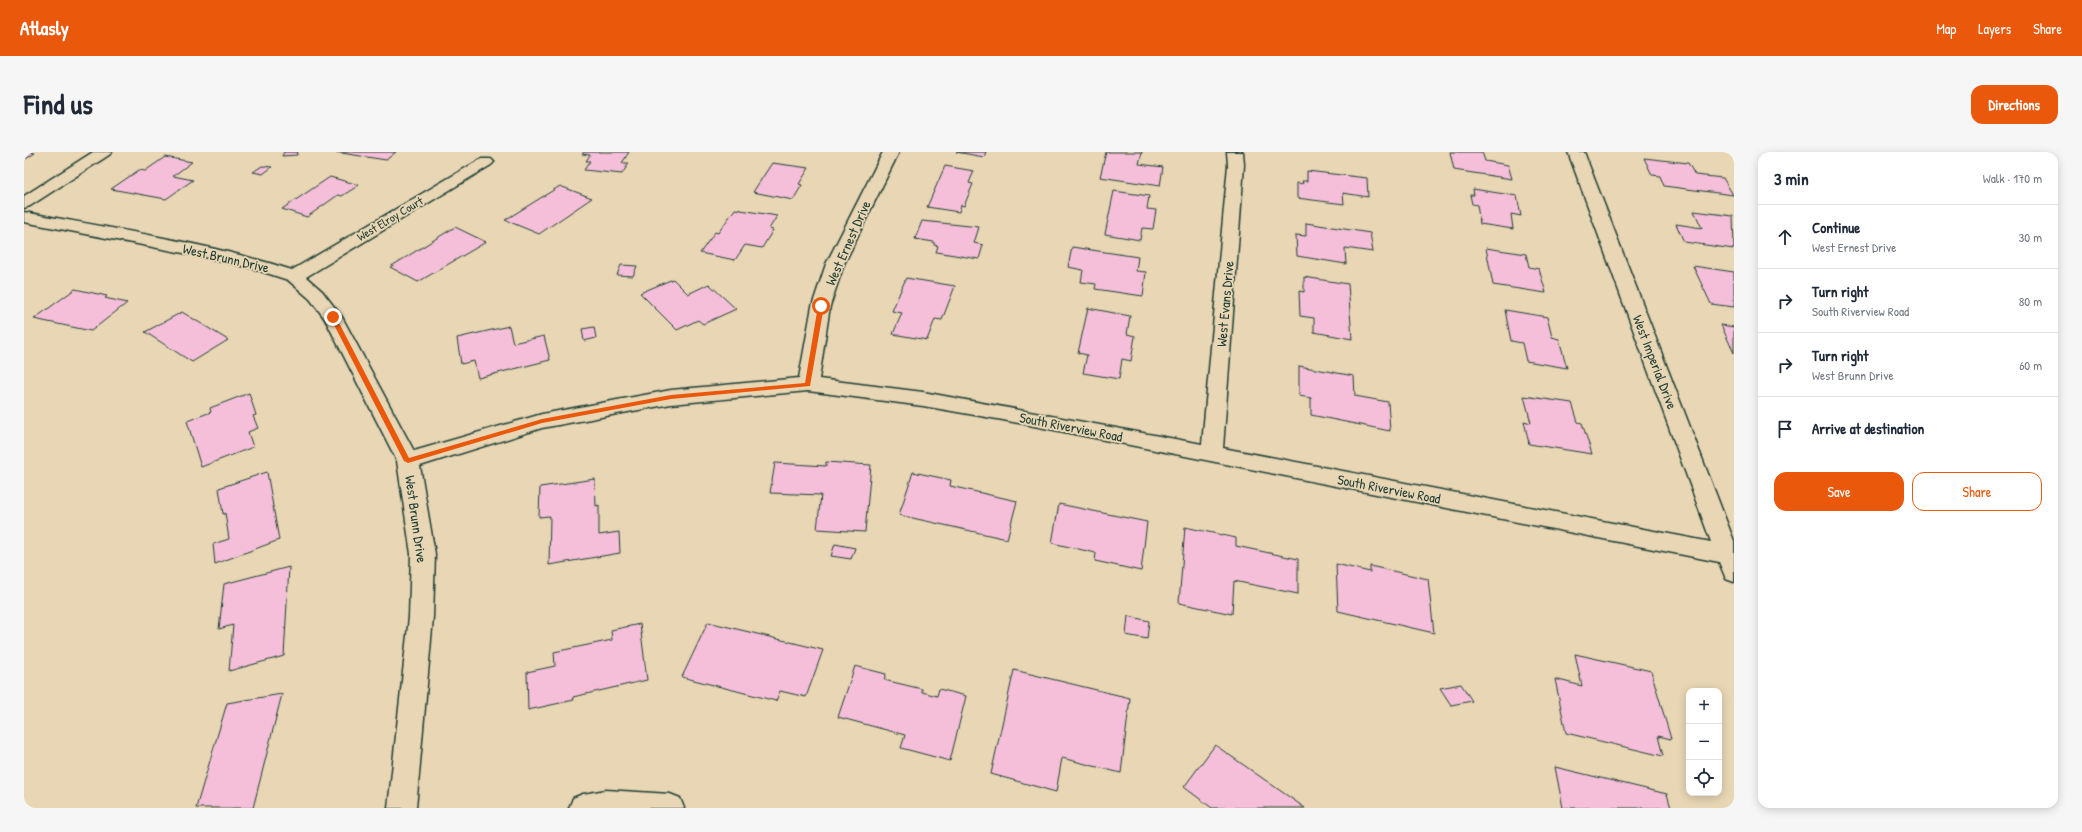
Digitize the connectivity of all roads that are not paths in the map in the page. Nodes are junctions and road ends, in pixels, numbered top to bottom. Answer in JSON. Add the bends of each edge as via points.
{"nodes":[{"id":1,"x":104,"y":152,"type":"edge"},
{"id":2,"x":891,"y":152,"type":"edge"},
{"id":3,"x":1235,"y":152,"type":"edge"},
{"id":4,"x":1576,"y":152,"type":"edge"},
{"id":5,"x":486,"y":162,"type":"dead end"},
{"id":6,"x":24,"y":203,"type":"edge"},
{"id":7,"x":24,"y":218,"type":"edge"},
{"id":8,"x":294,"y":276,"type":"junction"},
{"id":9,"x":808,"y":384,"type":"junction"},
{"id":10,"x":1212,"y":455,"type":"junction"},
{"id":11,"x":408,"y":461,"type":"junction"},
{"id":12,"x":1732,"y":561,"type":"edge"},
{"id":13,"x":402,"y":808,"type":"edge"},
{"id":14,"x":583,"y":808,"type":"edge"},
{"id":15,"x":670,"y":808,"type":"edge"}],
"edges":[{"from":1,"to":6,"type":"street"},
{"from":2,"to":9,"type":"street","name":"West Ernest Drive","via":[[835,264],[821,306]]},
{"from":3,"to":10,"type":"street","name":"West Evans Drive"},
{"from":4,"to":12,"type":"street","name":"West Imperial Drive"},
{"from":5,"to":8,"type":"street","name":"West Elroy Court"},
{"from":7,"to":8,"type":"street","name":"West Brunn Drive","via":[[204,252]]},
{"from":8,"to":11,"type":"street","name":"West Brunn Drive","via":[[316,295],[333,317]]},
{"from":9,"to":10,"type":"street","name":"South Riverview Road","via":[[924,399]]},
{"from":9,"to":11,"type":"street","name":"South Riverview Road","via":[[671,397],[542,421]]},
{"from":10,"to":12,"type":"street","name":"South Riverview Road"},
{"from":11,"to":13,"type":"street","name":"West Brunn Drive","via":[[423,554],[421,617]]},
{"from":14,"to":15,"type":"street","via":[[606,804]]}]}
